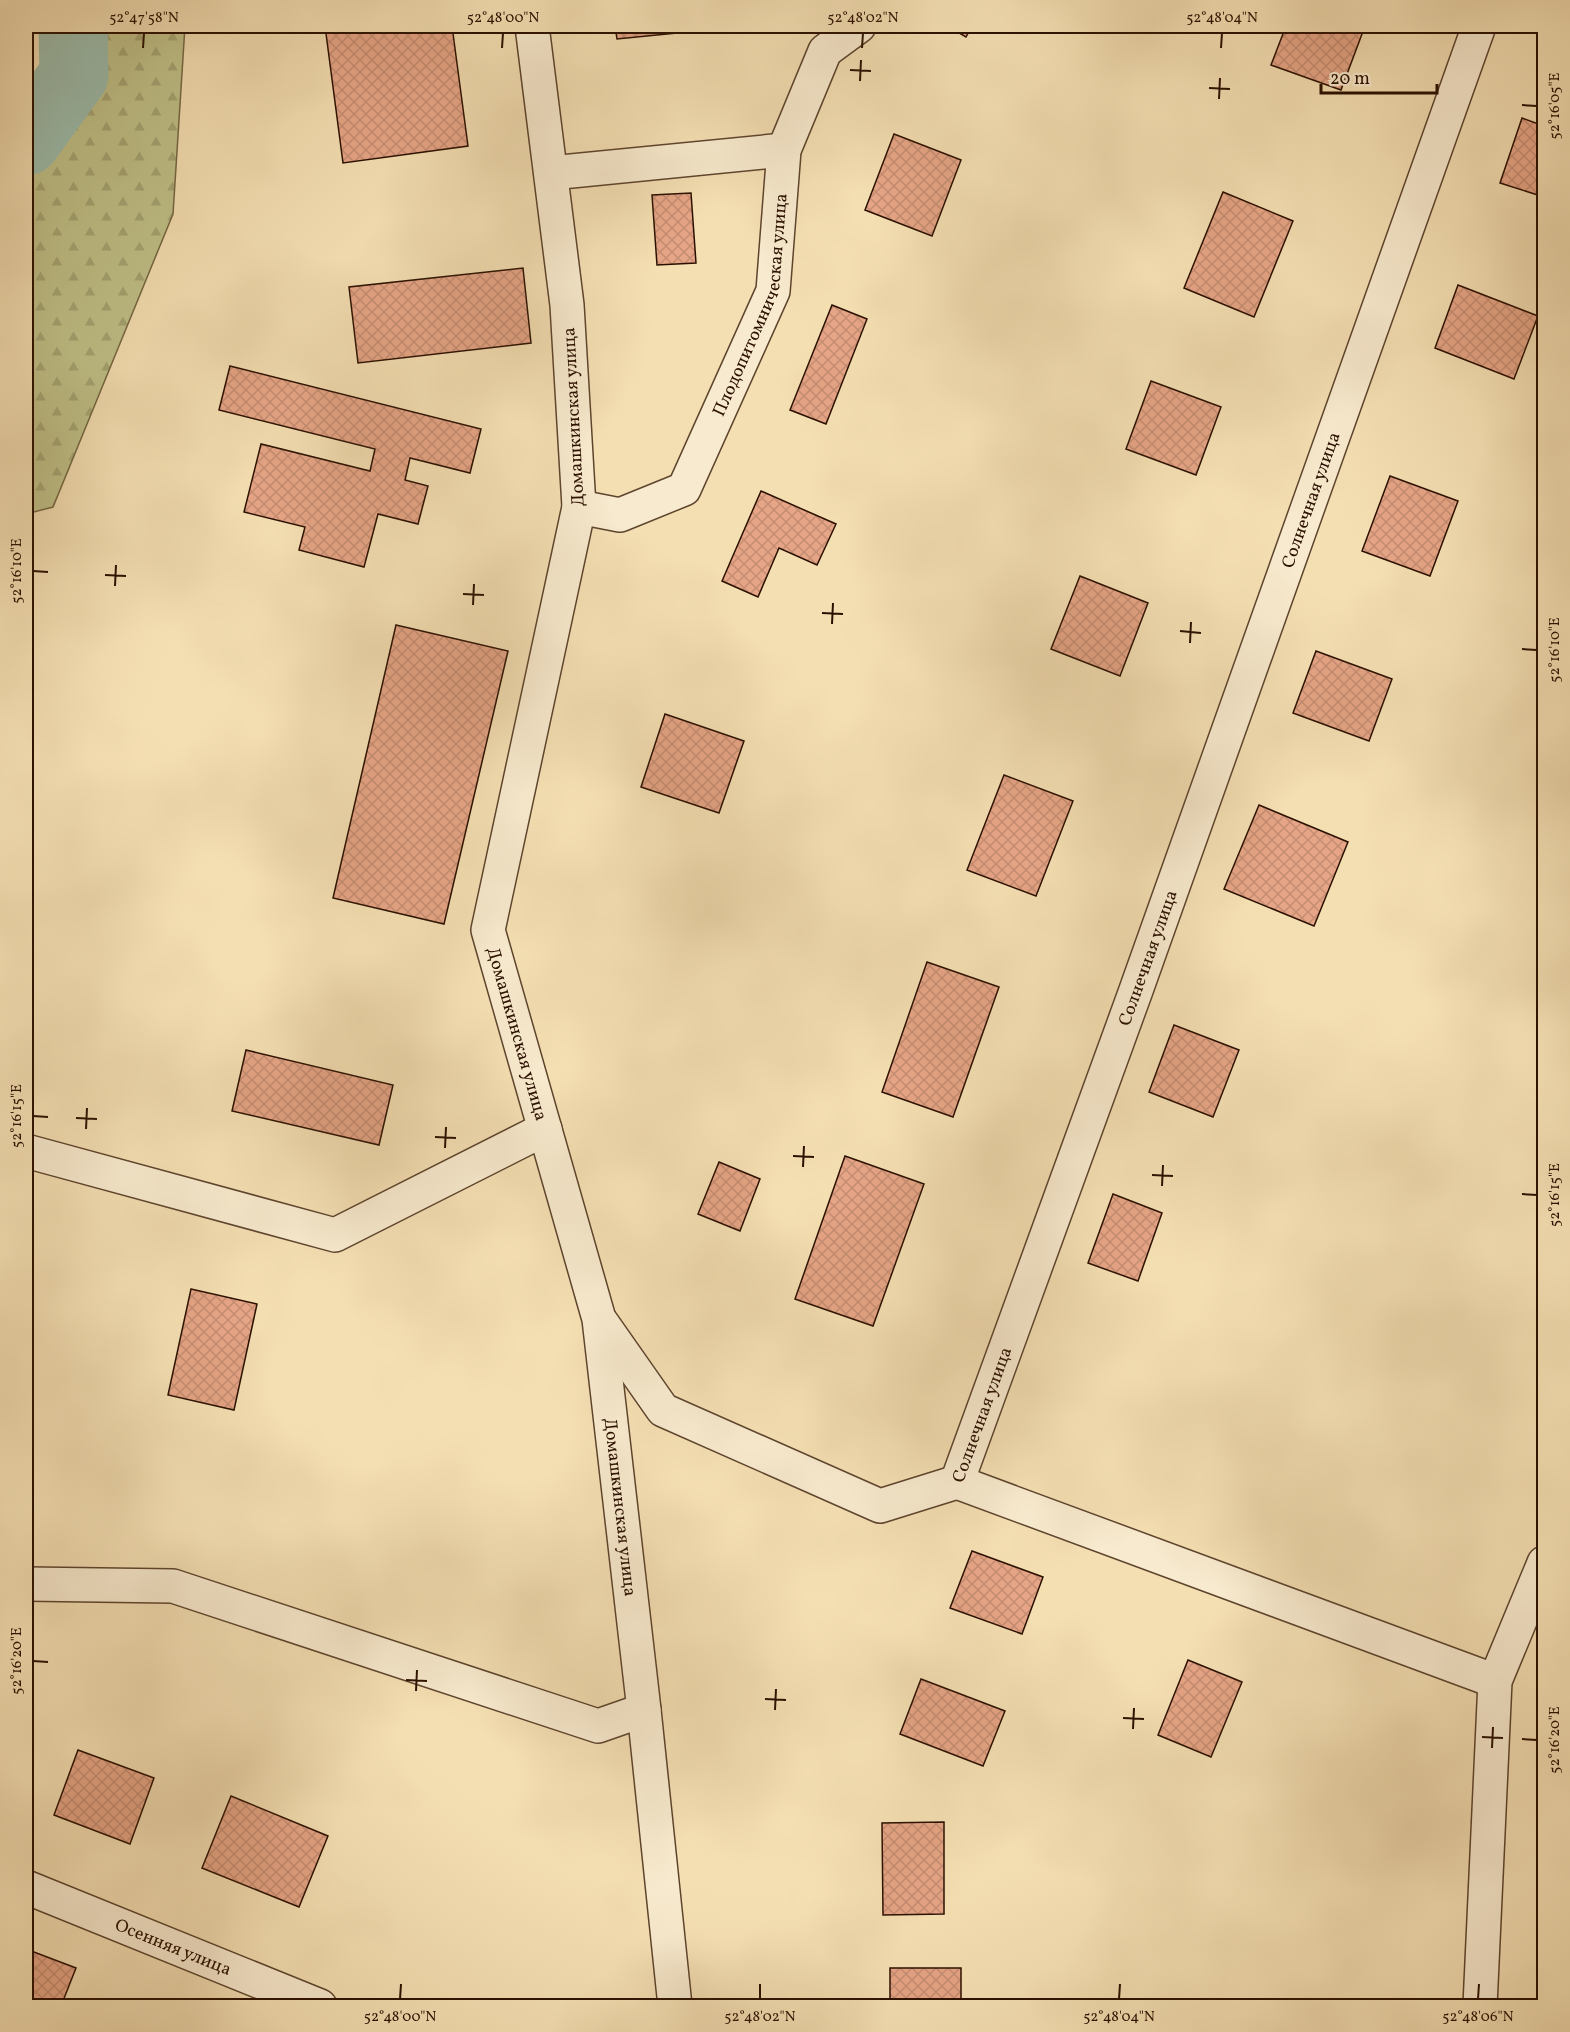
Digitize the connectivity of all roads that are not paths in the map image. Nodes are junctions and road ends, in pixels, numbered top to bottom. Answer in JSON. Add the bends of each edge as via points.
{"nodes":[{"id":1,"x":532,"y":26,"type":"edge"},
{"id":2,"x":859,"y":26,"type":"edge"},
{"id":3,"x":1479,"y":26,"type":"edge"},
{"id":4,"x":784,"y":150,"type":"junction"},
{"id":5,"x":551,"y":173,"type":"junction"},
{"id":6,"x":579,"y":507,"type":"junction"},
{"id":7,"x":545,"y":1130,"type":"junction"},
{"id":8,"x":26,"y":1151,"type":"edge"},
{"id":9,"x":599,"y":1319,"type":"junction"},
{"id":10,"x":957,"y":1482,"type":"junction"},
{"id":11,"x":1545,"y":1563,"type":"edge"},
{"id":12,"x":26,"y":1584,"type":"edge"},
{"id":13,"x":1495,"y":1681,"type":"junction"},
{"id":14,"x":644,"y":1710,"type":"junction"},
{"id":15,"x":26,"y":1887,"type":"edge"},
{"id":16,"x":320,"y":2007,"type":"edge"},
{"id":17,"x":675,"y":2007,"type":"edge"},
{"id":18,"x":1480,"y":2007,"type":"edge"}],
"edges":[{"from":1,"to":5,"type":"street","name":"Домашкинская улица"},
{"from":2,"to":4,"type":"street","name":"Плодопитомническая улица","via":[[825,51]]},
{"from":3,"to":10,"type":"street","name":"Солнечная улица"},
{"from":4,"to":5,"type":"street"},
{"from":4,"to":6,"type":"street","name":"Плодопитомническая улица","via":[[773,291],[684,489],[620,514]]},
{"from":5,"to":6,"type":"street","name":"Домашкинская улица","via":[[567,305]]},
{"from":6,"to":7,"type":"street","name":"Домашкинская улица","via":[[488,930]]},
{"from":7,"to":8,"type":"street","via":[[335,1235]]},
{"from":7,"to":9,"type":"street","name":"Домашкинская улица"},
{"from":9,"to":10,"type":"street","name":"Солнечная улица","via":[[663,1410],[880,1506]]},
{"from":9,"to":14,"type":"street","name":"Домашкинская улица"},
{"from":10,"to":13,"type":"street"},
{"from":11,"to":13,"type":"street"},
{"from":12,"to":14,"type":"street","via":[[172,1586],[598,1726]]},
{"from":13,"to":18,"type":"street"},
{"from":14,"to":17,"type":"street","name":"Домашкинская улица"},
{"from":15,"to":16,"type":"street","name":"Осенняя улица"}]}
